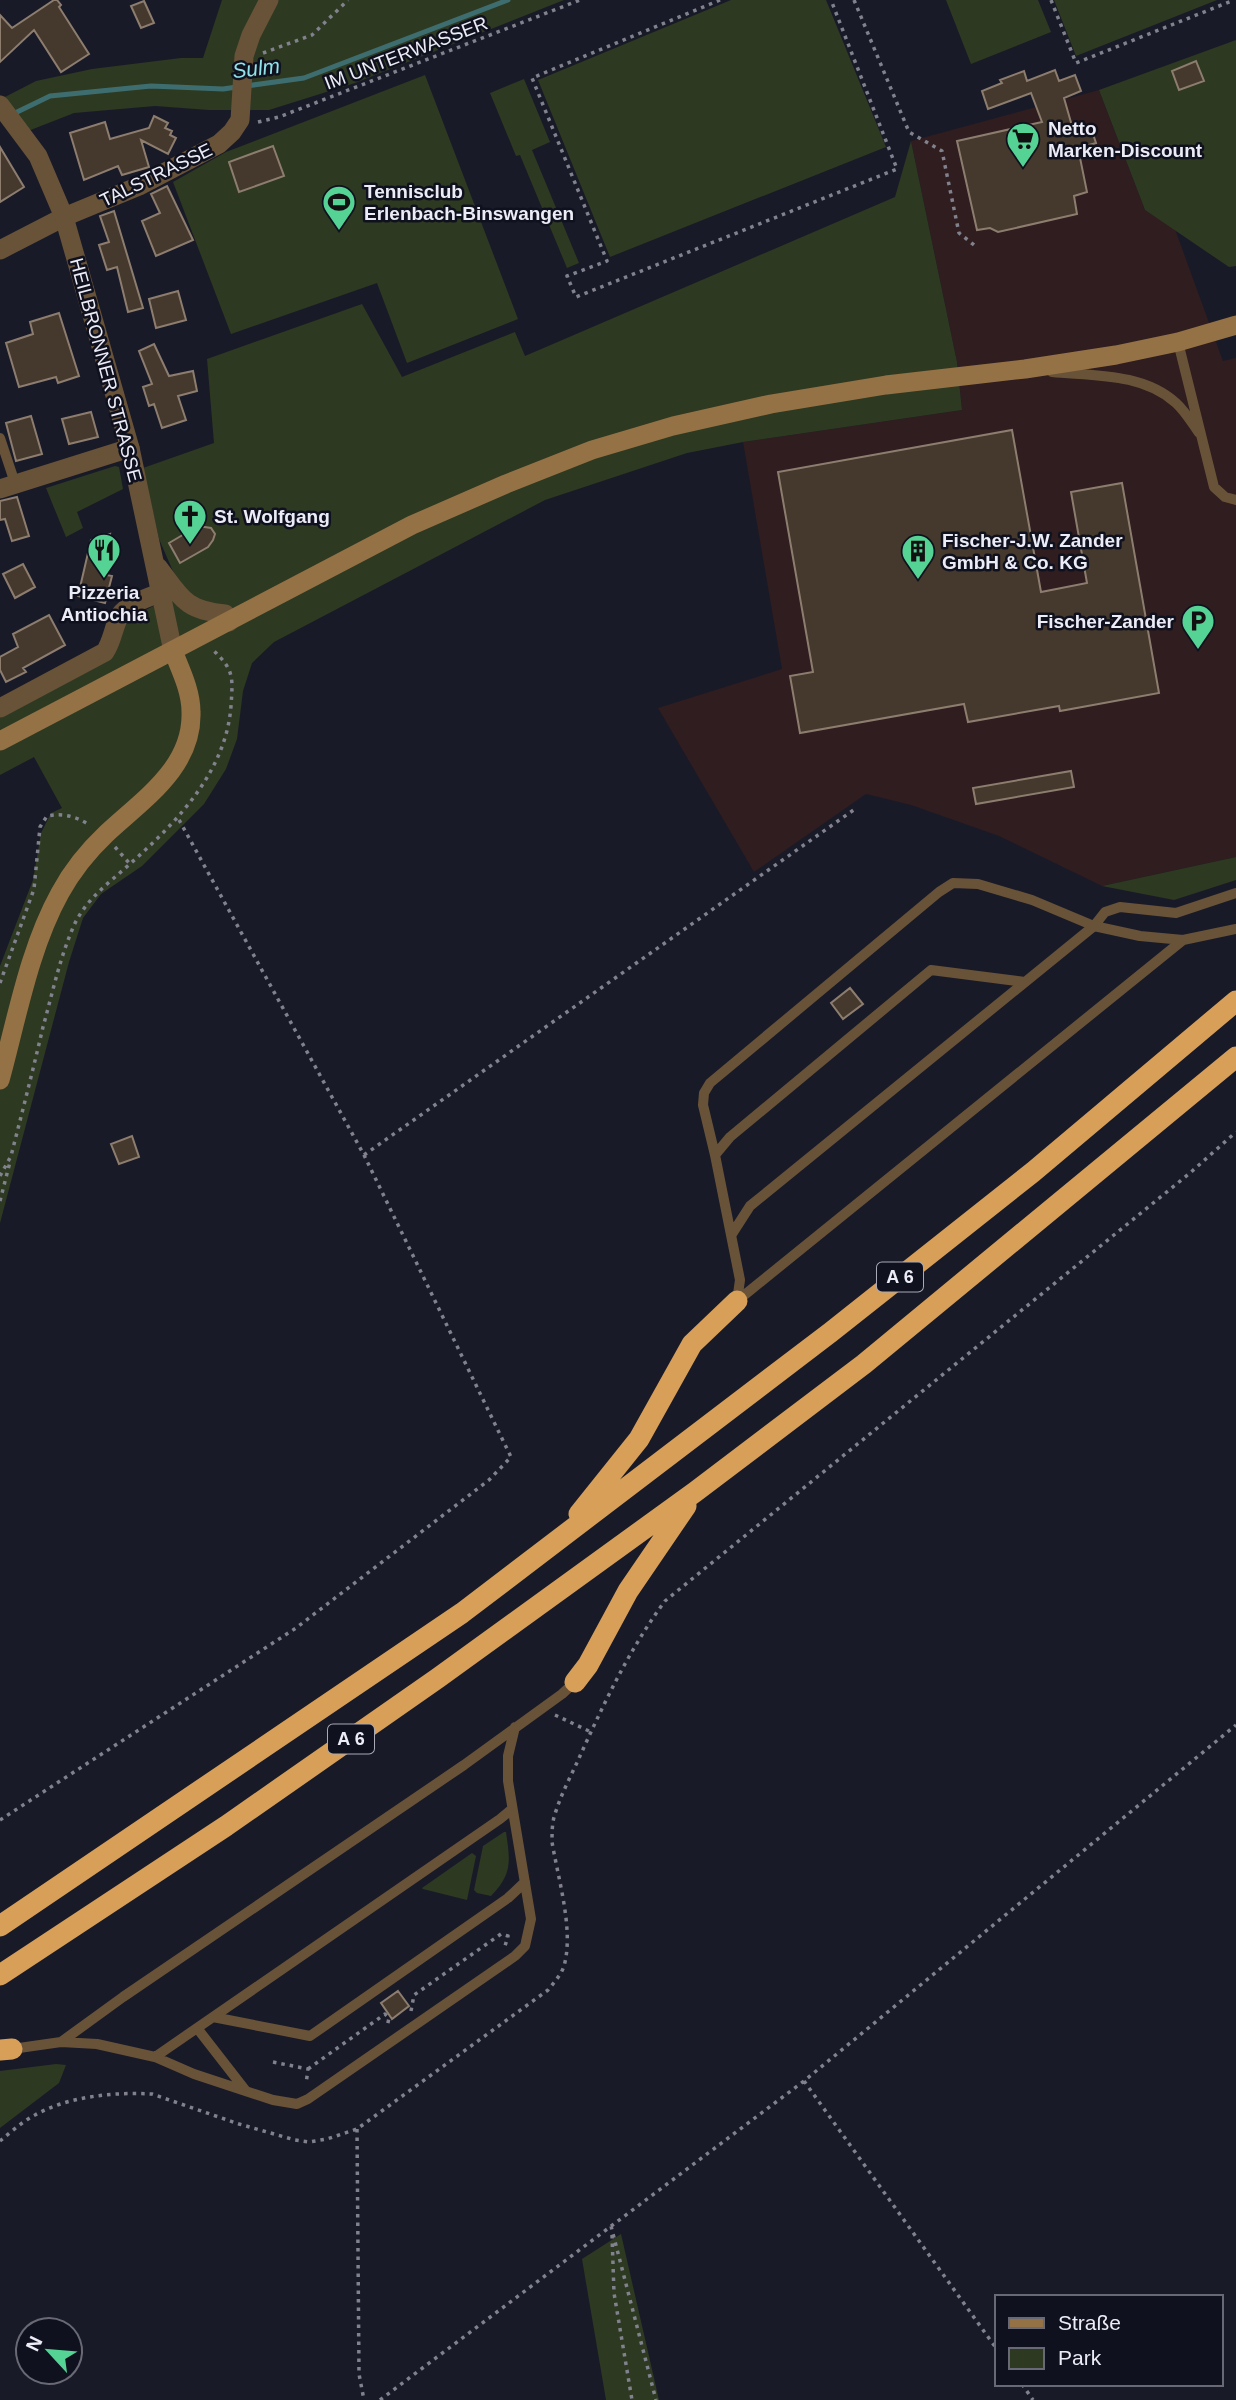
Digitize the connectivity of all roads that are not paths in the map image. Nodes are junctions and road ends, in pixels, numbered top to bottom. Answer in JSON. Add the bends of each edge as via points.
{"nodes":[{"id":1,"x":269,"y":0,"type":"edge"},
{"id":2,"x":1,"y":105,"type":"edge"},
{"id":3,"x":64,"y":217,"type":"junction"},
{"id":4,"x":0,"y":250,"type":"edge"},
{"id":5,"x":1236,"y":326,"type":"edge"},
{"id":6,"x":1178,"y":342,"type":"junction"},
{"id":7,"x":1025,"y":369,"type":"junction"},
{"id":8,"x":1199,"y":433,"type":"junction"},
{"id":9,"x":0,"y":438,"type":"edge"},
{"id":10,"x":130,"y":449,"type":"junction"},
{"id":11,"x":8,"y":486,"type":"edge"},
{"id":12,"x":1236,"y":500,"type":"edge"},
{"id":13,"x":155,"y":563,"type":"junction"},
{"id":14,"x":161,"y":592,"type":"junction"},
{"id":15,"x":229,"y":622,"type":"junction"},
{"id":16,"x":173,"y":651,"type":"junction"},
{"id":17,"x":0,"y":708,"type":"edge"},
{"id":18,"x":0,"y":741,"type":"edge"},
{"id":19,"x":1236,"y":892,"type":"edge"},
{"id":20,"x":1094,"y":926,"type":"junction"},
{"id":21,"x":1236,"y":929,"type":"edge"},
{"id":22,"x":1183,"y":940,"type":"junction"},
{"id":23,"x":1026,"y":982,"type":"junction"},
{"id":24,"x":1236,"y":1001,"type":"edge"},
{"id":25,"x":1236,"y":1057,"type":"edge"},
{"id":26,"x":0,"y":1080,"type":"edge"},
{"id":27,"x":715,"y":1155,"type":"junction"},
{"id":28,"x":732,"y":1234,"type":"junction"},
{"id":29,"x":737,"y":1301,"type":"junction"},
{"id":30,"x":695,"y":1492,"type":"junction"},
{"id":31,"x":555,"y":1542,"type":"junction"},
{"id":32,"x":575,"y":1682,"type":"joint"},
{"id":33,"x":515,"y":1727,"type":"junction"},
{"id":34,"x":512,"y":1808,"type":"junction"},
{"id":35,"x":525,"y":1882,"type":"junction"},
{"id":36,"x":0,"y":1926,"type":"edge"},
{"id":37,"x":0,"y":1975,"type":"edge"},
{"id":38,"x":213,"y":2017,"type":"junction"},
{"id":39,"x":197,"y":2028,"type":"junction"},
{"id":40,"x":61,"y":2042,"type":"junction"},
{"id":41,"x":6,"y":2050,"type":"edge"},
{"id":42,"x":155,"y":2057,"type":"junction"},
{"id":43,"x":246,"y":2091,"type":"junction"}],
"edges":[{"from":1,"to":3,"type":"street","name":"TALSTRASSE","via":[[244,56],[241,113],[232,132],[219,144],[139,186]]},
{"from":2,"to":3,"type":"street","name":"HEILBRONNER STRASSE","via":[[38,156]]},
{"from":3,"to":4,"type":"street","name":"TALSTRASSE"},
{"from":3,"to":10,"type":"street","name":"HEILBRONNER STRASSE"},
{"from":5,"to":6,"type":"main road"},
{"from":6,"to":7,"type":"main road"},
{"from":6,"to":8,"type":"lane"},
{"from":7,"to":8,"type":"lane","via":[[1138,381],[1178,405]]},
{"from":7,"to":15,"type":"main road","via":[[771,404],[592,450],[412,525]]},
{"from":8,"to":12,"type":"lane","via":[[1214,487]]},
{"from":9,"to":11,"type":"lane"},
{"from":10,"to":11,"type":"street"},
{"from":10,"to":13,"type":"street","name":"HEILBRONNER STRASSE"},
{"from":13,"to":14,"type":"street","name":"HEILBRONNER STRASSE"},
{"from":13,"to":15,"type":"street","via":[[186,603],[225,614]]},
{"from":14,"to":16,"type":"street","name":"HEILBRONNER STRASSE"},
{"from":14,"to":17,"type":"street","via":[[125,609],[105,652]]},
{"from":15,"to":16,"type":"main road"},
{"from":16,"to":18,"type":"main road"},
{"from":16,"to":26,"type":"main road","via":[[189,692],[191,713],[180,761],[158,788],[80,860],[60,894],[31,968]]},
{"from":19,"to":20,"type":"lane","via":[[1176,913],[1120,907],[1105,912]]},
{"from":20,"to":22,"type":"lane"},
{"from":20,"to":23,"type":"lane"},
{"from":20,"to":27,"type":"lane","via":[[1032,900],[978,884],[953,883],[710,1083],[703,1105]]},
{"from":21,"to":22,"type":"lane"},
{"from":22,"to":29,"type":"lane"},
{"from":23,"to":27,"type":"lane","via":[[931,970],[730,1137]]},
{"from":23,"to":28,"type":"lane","via":[[750,1206]]},
{"from":24,"to":31,"type":"highway","number":"A 6","via":[[1033,1172]]},
{"from":25,"to":30,"type":"highway","number":"A 6","via":[[863,1364]]},
{"from":27,"to":28,"type":"lane"},
{"from":28,"to":29,"type":"lane","via":[[740,1280]]},
{"from":29,"to":31,"type":"highway","via":[[692,1344],[639,1439]]},
{"from":30,"to":32,"type":"highway","via":[[628,1591]]},
{"from":30,"to":37,"type":"highway","number":"A 6","via":[[237,1818]]},
{"from":31,"to":36,"type":"highway","number":"A 6","via":[[462,1613]]},
{"from":32,"to":33,"type":"lane"},
{"from":33,"to":34,"type":"lane","via":[[508,1756]]},
{"from":33,"to":40,"type":"lane"},
{"from":34,"to":35,"type":"lane"},
{"from":34,"to":38,"type":"lane"},
{"from":35,"to":38,"type":"lane","via":[[310,2036]]},
{"from":35,"to":43,"type":"lane","via":[[531,1919],[525,1946],[515,1956],[298,2104]]},
{"from":38,"to":39,"type":"lane"},
{"from":39,"to":42,"type":"lane"},
{"from":39,"to":43,"type":"lane"},
{"from":40,"to":41,"type":"lane"},
{"from":40,"to":42,"type":"lane","via":[[97,2044]]},
{"from":42,"to":43,"type":"lane"}]}
